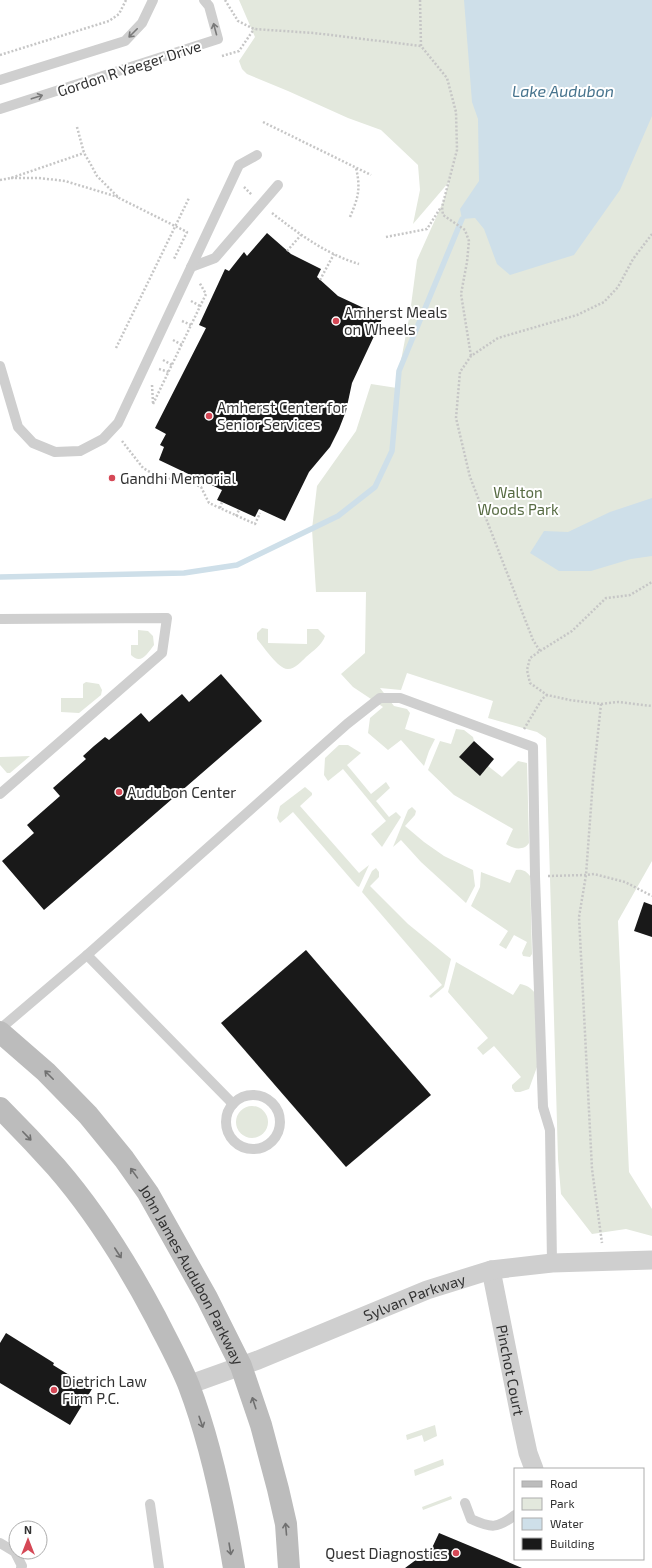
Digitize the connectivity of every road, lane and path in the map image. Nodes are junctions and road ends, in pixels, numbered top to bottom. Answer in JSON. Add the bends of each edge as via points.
{"nodes":[{"id":1,"x":126,"y":0,"type":"edge"},
{"id":2,"x":152,"y":0,"type":"edge"},
{"id":3,"x":204,"y":0,"type":"edge"},
{"id":4,"x":225,"y":0,"type":"edge"},
{"id":5,"x":420,"y":0,"type":"edge"},
{"id":6,"x":254,"y":29,"type":"junction"},
{"id":7,"x":421,"y":46,"type":"junction"},
{"id":8,"x":0,"y":56,"type":"edge"},
{"id":9,"x":222,"y":56,"type":"dead end"},
{"id":10,"x":0,"y":80,"type":"edge"},
{"id":11,"x":0,"y":109,"type":"edge"},
{"id":12,"x":263,"y":122,"type":"dead end"},
{"id":13,"x":77,"y":127,"type":"dead end"},
{"id":14,"x":84,"y":153,"type":"junction"},
{"id":15,"x":257,"y":155,"type":"dead end"},
{"id":16,"x":356,"y":167,"type":"junction"},
{"id":17,"x":371,"y":175,"type":"dead end"},
{"id":18,"x":11,"y":178,"type":"junction"},
{"id":19,"x":0,"y":180,"type":"edge"},
{"id":20,"x":240,"y":183,"type":"dead end"},
{"id":21,"x":278,"y":185,"type":"dead end"},
{"id":22,"x":253,"y":196,"type":"dead end"},
{"id":23,"x":119,"y":198,"type":"junction"},
{"id":24,"x":189,"y":198,"type":"dead end"},
{"id":25,"x":442,"y":207,"type":"junction"},
{"id":26,"x":268,"y":210,"type":"dead end"},
{"id":27,"x":350,"y":217,"type":"dead end"},
{"id":28,"x":175,"y":226,"type":"junction"},
{"id":29,"x":652,"y":234,"type":"edge"},
{"id":30,"x":301,"y":235,"type":"junction"},
{"id":31,"x":386,"y":237,"type":"dead end"},
{"id":32,"x":287,"y":251,"type":"dead end"},
{"id":33,"x":334,"y":254,"type":"junction"},
{"id":34,"x":174,"y":259,"type":"dead end"},
{"id":35,"x":359,"y":264,"type":"dead end"},
{"id":36,"x":191,"y":267,"type":"junction"},
{"id":37,"x":197,"y":278,"type":"dead end"},
{"id":38,"x":320,"y":280,"type":"dead end"},
{"id":39,"x":116,"y":348,"type":"dead end"},
{"id":40,"x":471,"y":356,"type":"junction"},
{"id":41,"x":0,"y":366,"type":"edge"},
{"id":42,"x":153,"y":404,"type":"dead end"},
{"id":43,"x":122,"y":441,"type":"dead end"},
{"id":44,"x":189,"y":474,"type":"dead end"},
{"id":45,"x":186,"y":480,"type":"junction"},
{"id":46,"x":222,"y":502,"type":"dead end"},
{"id":47,"x":220,"y":508,"type":"junction"},
{"id":48,"x":239,"y":510,"type":"dead end"},
{"id":49,"x":260,"y":513,"type":"dead end"},
{"id":50,"x":236,"y":516,"type":"junction"},
{"id":51,"x":652,"y":582,"type":"edge"},
{"id":52,"x":0,"y":619,"type":"edge"},
{"id":53,"x":540,"y":651,"type":"junction"},
{"id":54,"x":547,"y":694,"type":"junction"},
{"id":55,"x":602,"y":704,"type":"junction"},
{"id":56,"x":652,"y":706,"type":"edge"},
{"id":57,"x":529,"y":720,"type":"dead end"},
{"id":58,"x":0,"y":794,"type":"edge"},
{"id":59,"x":586,"y":875,"type":"junction"},
{"id":60,"x":536,"y":876,"type":"junction"},
{"id":61,"x":652,"y":896,"type":"edge"},
{"id":62,"x":87,"y":955,"type":"junction"},
{"id":63,"x":0,"y":1029,"type":"edge"},
{"id":64,"x":0,"y":1032,"type":"edge"},
{"id":65,"x":233,"y":1104,"type":"junction"},
{"id":66,"x":0,"y":1108,"type":"edge"},
{"id":67,"x":652,"y":1260,"type":"edge"},
{"id":68,"x":604,"y":1262,"type":"junction"},
{"id":69,"x":552,"y":1263,"type":"junction"},
{"id":70,"x":491,"y":1270,"type":"junction"},
{"id":71,"x":242,"y":1366,"type":"junction"},
{"id":72,"x":188,"y":1386,"type":"junction"},
{"id":73,"x":535,"y":1468,"type":"edge"},
{"id":74,"x":150,"y":1504,"type":"dead end"},
{"id":75,"x":465,"y":1504,"type":"dead end"},
{"id":76,"x":514,"y":1516,"type":"edge"},
{"id":77,"x":0,"y":1543,"type":"edge"},
{"id":78,"x":21,"y":1568,"type":"edge"},
{"id":79,"x":159,"y":1568,"type":"edge"},
{"id":80,"x":234,"y":1568,"type":"edge"},
{"id":81,"x":289,"y":1568,"type":"edge"}],
"edges":[{"from":1,"to":8,"type":"path","via":[[119,14],[109,21]]},
{"from":2,"to":10,"type":"lane","name":"Gordon R Yaeger Drive","one_way":true,"via":[[142,23],[125,41]]},
{"from":11,"to":3,"type":"lane","name":"Gordon R Yaeger Drive","one_way":true,"via":[[218,39],[209,6]]},
{"from":4,"to":6,"type":"path","via":[[238,21]]},
{"from":5,"to":7,"type":"path"},
{"from":6,"to":7,"type":"path","via":[[314,33]]},
{"from":6,"to":9,"type":"path","via":[[239,51]]},
{"from":7,"to":25,"type":"path","via":[[447,78],[456,112],[457,150]]},
{"from":12,"to":16,"type":"path"},
{"from":13,"to":14,"type":"path"},
{"from":14,"to":18,"type":"path"},
{"from":14,"to":23,"type":"path","via":[[97,176]]},
{"from":15,"to":36,"type":"lane","via":[[239,165]]},
{"from":16,"to":17,"type":"path"},
{"from":16,"to":27,"type":"path","via":[[359,191]]},
{"from":18,"to":19,"type":"path"},
{"from":18,"to":23,"type":"path","via":[[65,181]]},
{"from":20,"to":22,"type":"path"},
{"from":21,"to":36,"type":"lane","via":[[215,258]]},
{"from":23,"to":28,"type":"path"},
{"from":24,"to":28,"type":"path"},
{"from":25,"to":31,"type":"path","via":[[426,229]]},
{"from":25,"to":40,"type":"path","via":[[443,215],[465,230],[469,241],[461,294]]},
{"from":26,"to":30,"type":"path"},
{"from":28,"to":34,"type":"path","via":[[187,232]]},
{"from":28,"to":39,"type":"path"},
{"from":29,"to":40,"type":"path","via":[[633,259],[618,287],[604,302],[570,318],[498,338]]},
{"from":30,"to":32,"type":"path"},
{"from":30,"to":33,"type":"path"},
{"from":33,"to":35,"type":"path"},
{"from":33,"to":38,"type":"path"},
{"from":36,"to":41,"type":"lane","via":[[118,423],[103,439],[80,451],[55,452],[33,443],[18,427]]},
{"from":37,"to":42,"type":"path","via":[[206,294]]},
{"from":40,"to":53,"type":"path","via":[[460,372],[456,418],[470,476],[533,640]]},
{"from":43,"to":45,"type":"path","via":[[143,468],[166,481],[176,475]]},
{"from":44,"to":45,"type":"path"},
{"from":45,"to":47,"type":"path","via":[[201,487],[209,503]]},
{"from":46,"to":47,"type":"path"},
{"from":47,"to":50,"type":"path"},
{"from":48,"to":50,"type":"path"},
{"from":49,"to":50,"type":"path","via":[[255,524]]},
{"from":51,"to":53,"type":"path","via":[[630,594],[606,598],[572,631]]},
{"from":52,"to":58,"type":"lane","via":[[167,618],[162,653]]},
{"from":53,"to":54,"type":"path","via":[[530,658],[527,670],[530,683]]},
{"from":54,"to":55,"type":"path"},
{"from":54,"to":57,"type":"path"},
{"from":55,"to":56,"type":"path","via":[[618,702]]},
{"from":55,"to":59,"type":"path"},
{"from":59,"to":60,"type":"path"},
{"from":59,"to":61,"type":"path","via":[[594,874],[624,882]]},
{"from":59,"to":68,"type":"path","via":[[579,917],[584,1032],[592,1169]]},
{"from":60,"to":62,"type":"lane","via":[[533,747],[400,698],[380,698],[347,724]]},
{"from":60,"to":69,"type":"lane","via":[[543,1107],[550,1130]]},
{"from":62,"to":63,"type":"lane"},
{"from":62,"to":65,"type":"lane"},
{"from":71,"to":64,"type":"main road","name":"John James Audubon Parkway","one_way":true,"via":[[177,1243],[148,1193],[124,1159],[62,1088]]},
{"from":65,"to":65,"type":"lane","via":[[227,1113],[226,1125],[229,1135],[236,1144],[252,1150],[262,1148],[272,1141],[278,1132],[280,1120],[277,1110],[269,1101],[259,1096],[248,1096]]},
{"from":66,"to":72,"type":"main road","one_way":true,"via":[[57,1168],[97,1220],[135,1279],[165,1335]]},
{"from":67,"to":68,"type":"street","name":"Sylvan Parkway"},
{"from":68,"to":69,"type":"street","name":"Sylvan Parkway"},
{"from":69,"to":70,"type":"street","name":"Sylvan Parkway"},
{"from":70,"to":71,"type":"street","name":"Sylvan Parkway","via":[[427,1290]]},
{"from":70,"to":73,"type":"street","name":"Pinchot Court","via":[[528,1453]]},
{"from":71,"to":72,"type":"street","name":"Sylvan Parkway"},
{"from":81,"to":71,"type":"main road","name":"John James Audubon Parkway","one_way":true,"via":[[286,1524],[278,1489]]},
{"from":72,"to":80,"type":"main road","one_way":true,"via":[[205,1436]]},
{"from":74,"to":79,"type":"lane"},
{"from":75,"to":76,"type":"lane","via":[[471,1519],[488,1527],[505,1523]]},
{"from":77,"to":78,"type":"lane","via":[[16,1552]]}]}
